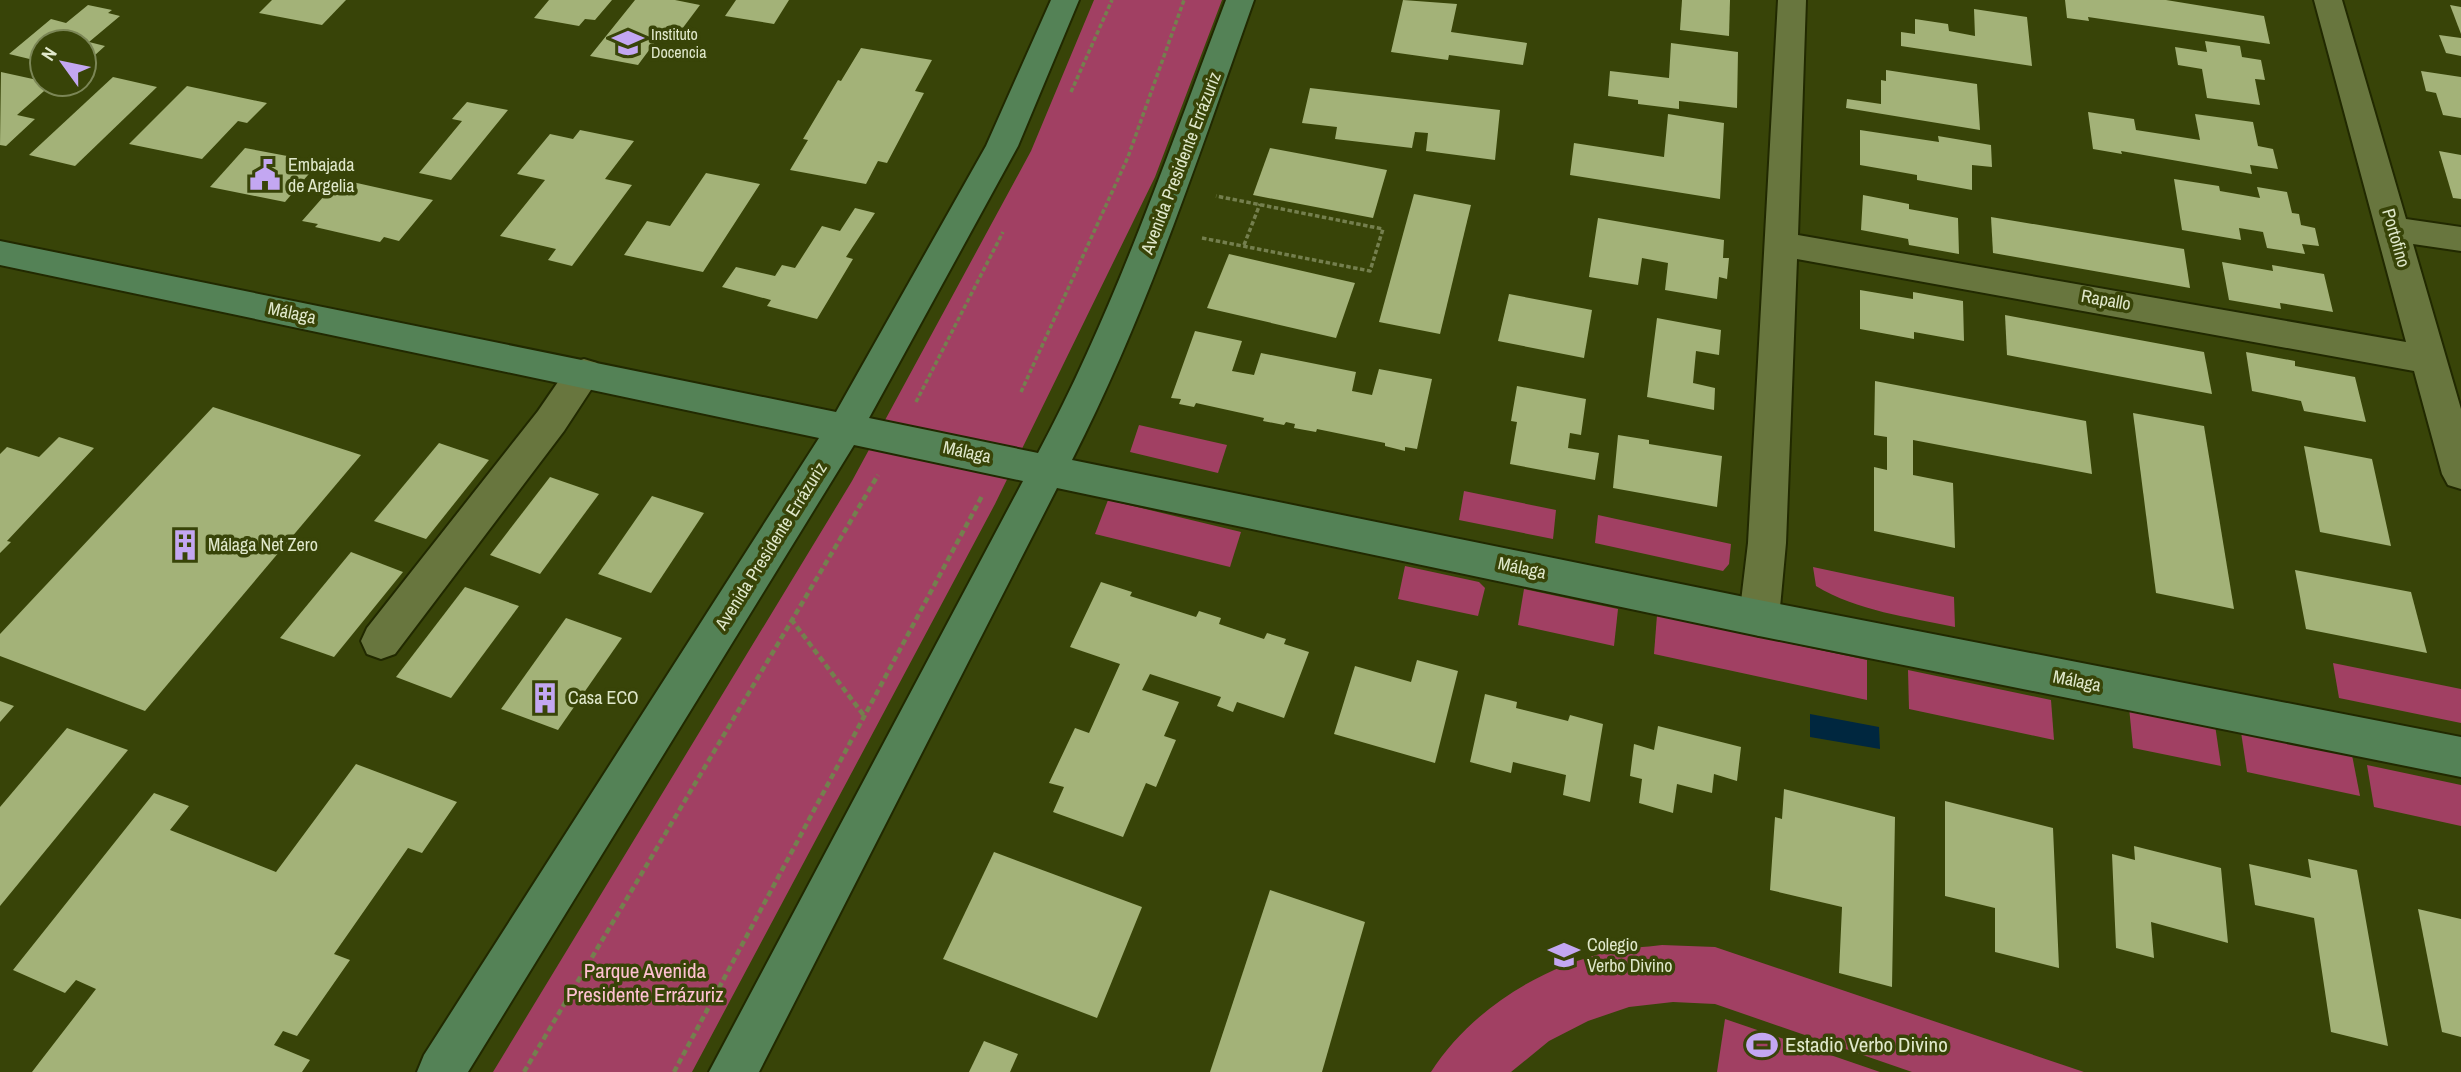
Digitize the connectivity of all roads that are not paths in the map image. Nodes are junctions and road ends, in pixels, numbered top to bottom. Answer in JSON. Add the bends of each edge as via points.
{"nodes":[{"id":1,"x":1065,"y":0,"type":"edge"},
{"id":2,"x":1240,"y":0,"type":"edge"},
{"id":3,"x":1792,"y":0,"type":"edge"},
{"id":4,"x":2323,"y":1,"type":"edge"},
{"id":5,"x":2394,"y":229,"type":"junction"},
{"id":6,"x":2461,"y":239,"type":"edge"},
{"id":7,"x":1782,"y":245,"type":"junction"},
{"id":8,"x":0,"y":253,"type":"edge"},
{"id":9,"x":2429,"y":359,"type":"junction"},
{"id":10,"x":583,"y":373,"type":"junction"},
{"id":11,"x":846,"y":427,"type":"junction"},
{"id":12,"x":1048,"y":468,"type":"junction"},
{"id":13,"x":2461,"y":474,"type":"edge"},
{"id":14,"x":1759,"y":618,"type":"junction"},
{"id":15,"x":382,"y":641,"type":"dead end"},
{"id":16,"x":2461,"y":757,"type":"edge"},
{"id":17,"x":441,"y":1072,"type":"edge"},
{"id":18,"x":733,"y":1072,"type":"edge"}],
"edges":[{"from":1,"to":11,"type":"main road","name":"Avenida Presidente Errázuriz","via":[[1002,146]]},
{"from":2,"to":12,"type":"main road","name":"Avenida Presidente Errázuriz","via":[[1152,241],[1081,406]]},
{"from":3,"to":7,"type":"street"},
{"from":4,"to":5,"type":"street","name":"Portofino"},
{"from":5,"to":6,"type":"street"},
{"from":5,"to":9,"type":"street","name":"Portofino"},
{"from":7,"to":9,"type":"street","name":"Rapallo"},
{"from":7,"to":14,"type":"street"},
{"from":8,"to":10,"type":"main road","name":"Málaga"},
{"from":9,"to":13,"type":"street","name":"Portofino"},
{"from":10,"to":11,"type":"main road","name":"Málaga"},
{"from":10,"to":15,"type":"street"},
{"from":11,"to":12,"type":"main road","name":"Málaga"},
{"from":11,"to":17,"type":"main road","name":"Avenida Presidente Errázuriz"},
{"from":12,"to":14,"type":"main road","name":"Málaga"},
{"from":12,"to":18,"type":"main road","name":"Avenida Presidente Errázuriz"},
{"from":14,"to":16,"type":"main road","name":"Málaga"}]}
